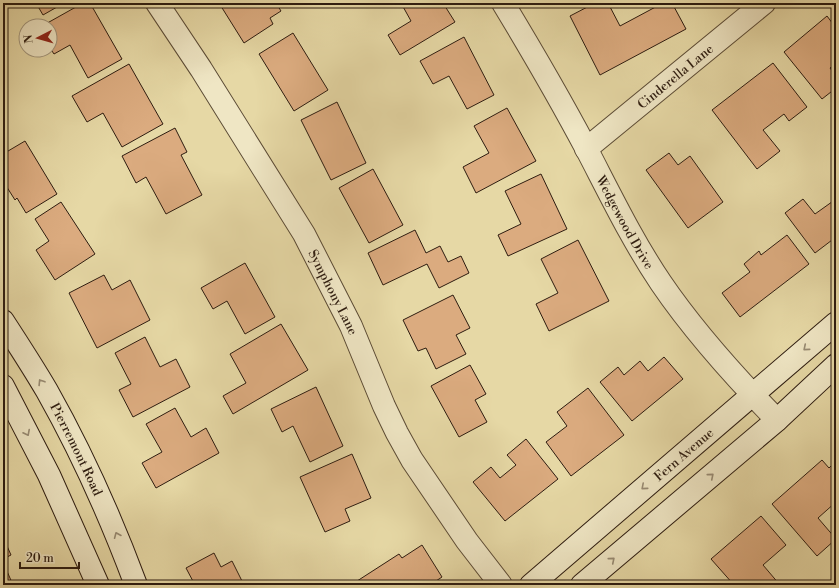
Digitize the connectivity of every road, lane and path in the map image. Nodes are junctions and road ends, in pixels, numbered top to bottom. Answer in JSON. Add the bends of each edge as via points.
{"nodes":[{"id":1,"x":157,"y":3,"type":"edge"},
{"id":2,"x":503,"y":3,"type":"edge"},
{"id":3,"x":764,"y":3,"type":"edge"},
{"id":4,"x":586,"y":149,"type":"junction"},
{"id":5,"x":836,"y":323,"type":"edge"},
{"id":6,"x":6,"y":330,"type":"edge"},
{"id":7,"x":836,"y":365,"type":"edge"},
{"id":8,"x":3,"y":386,"type":"edge"},
{"id":9,"x":752,"y":394,"type":"junction"},
{"id":10,"x":777,"y":420,"type":"junction"},
{"id":11,"x":98,"y":585,"type":"edge"},
{"id":12,"x":136,"y":585,"type":"edge"},
{"id":13,"x":501,"y":585,"type":"edge"},
{"id":14,"x":531,"y":585,"type":"edge"},
{"id":15,"x":582,"y":585,"type":"edge"}],
"edges":[{"from":1,"to":13,"type":"street","name":"Symphony Lane","via":[[304,234],[351,326],[384,406],[412,460],[466,540]]},
{"from":2,"to":4,"type":"street","name":"Wedgewood Drive","via":[[536,57]]},
{"from":3,"to":4,"type":"street","name":"Cinderella Lane"},
{"from":4,"to":9,"type":"street","name":"Wedgewood Drive","via":[[629,232],[661,283],[682,313]]},
{"from":5,"to":9,"type":"street","name":"Fern Avenue","one_way":true},
{"from":12,"to":6,"type":"street","name":"Pierremont Road","one_way":true,"via":[[119,538],[81,456],[46,391]]},
{"from":7,"to":10,"type":"street"},
{"from":8,"to":11,"type":"street","one_way":true,"via":[[49,475]]},
{"from":9,"to":10,"type":"street","name":"Wedgewood Drive"},
{"from":9,"to":14,"type":"street","name":"Fern Avenue","one_way":true},
{"from":15,"to":10,"type":"street","one_way":true}]}
